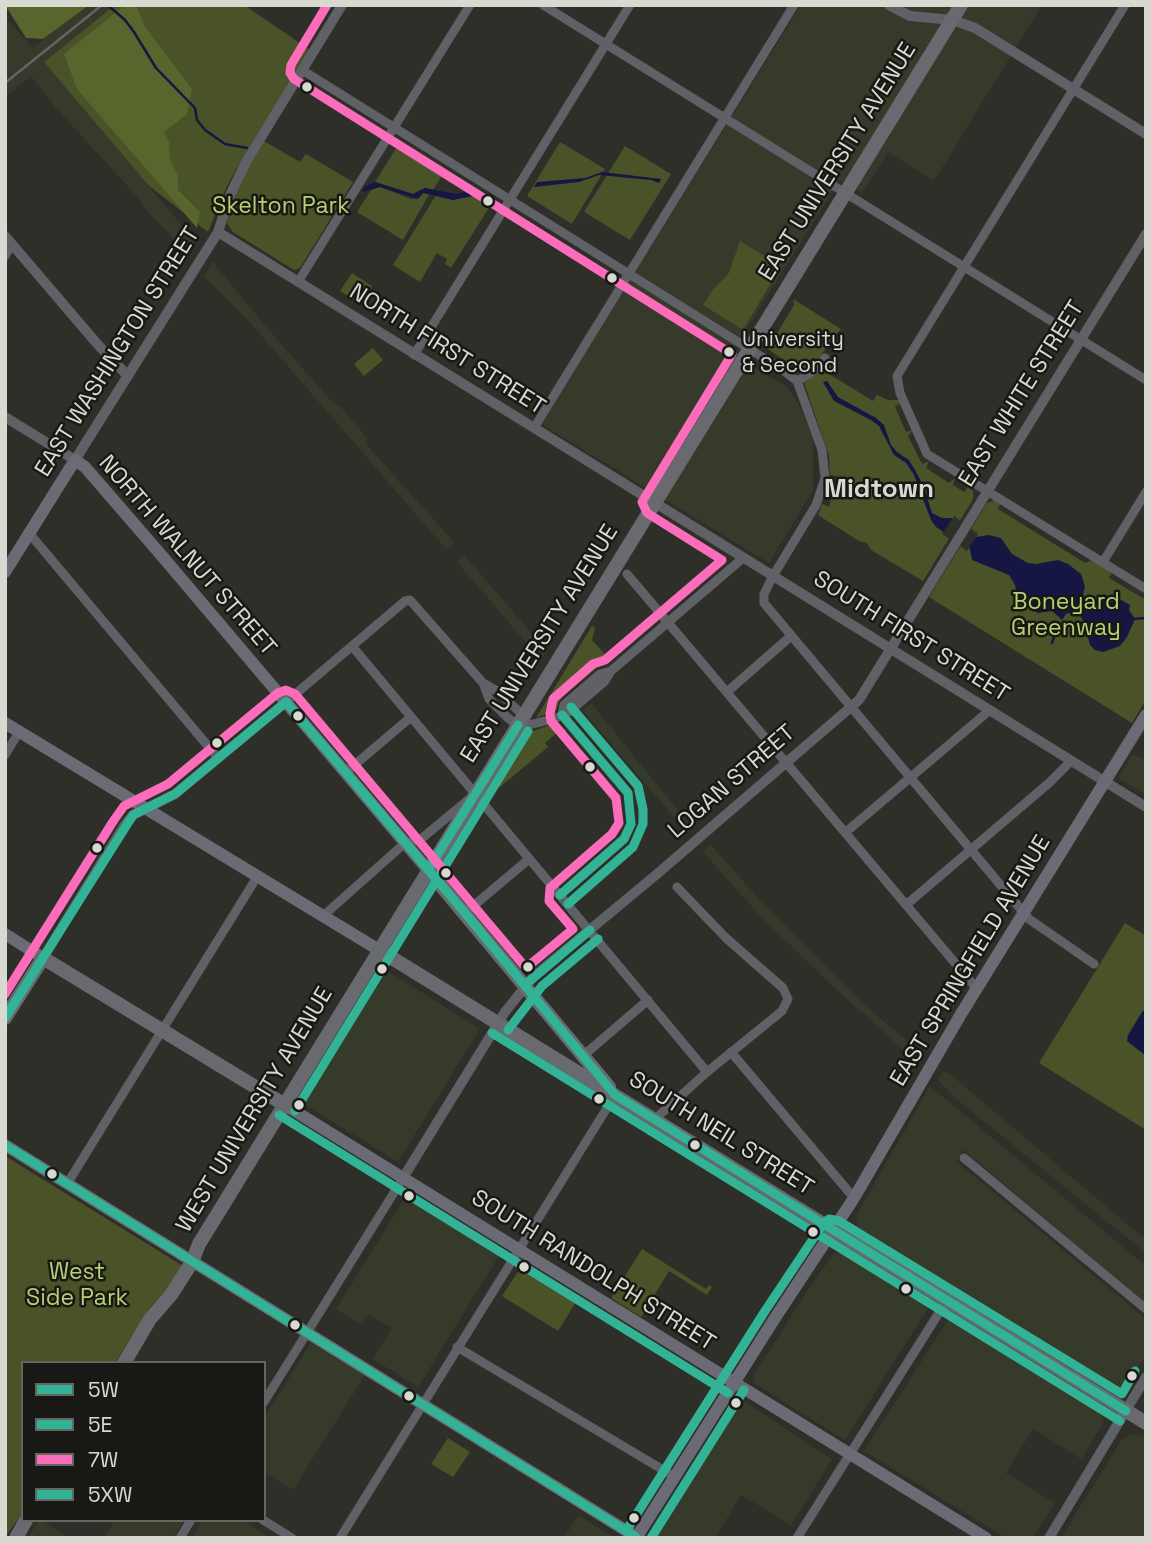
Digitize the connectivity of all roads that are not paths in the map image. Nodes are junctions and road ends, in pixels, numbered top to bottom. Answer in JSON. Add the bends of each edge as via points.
{"nodes":[{"id":1,"x":342,"y":5,"type":"edge"},
{"id":2,"x":470,"y":5,"type":"edge"},
{"id":3,"x":543,"y":5,"type":"edge"},
{"id":4,"x":630,"y":5,"type":"edge"},
{"id":5,"x":794,"y":5,"type":"edge"},
{"id":6,"x":889,"y":5,"type":"edge"},
{"id":7,"x":961,"y":5,"type":"edge"},
{"id":8,"x":1125,"y":5,"type":"edge"},
{"id":9,"x":953,"y":20,"type":"junction"},
{"id":10,"x":606,"y":44,"type":"junction"},
{"id":11,"x":302,"y":70,"type":"junction"},
{"id":12,"x":1074,"y":89,"type":"junction"},
{"id":13,"x":724,"y":118,"type":"junction"},
{"id":14,"x":394,"y":128,"type":"junction"},
{"id":15,"x":1146,"y":134,"type":"edge"},
{"id":16,"x":845,"y":193,"type":"junction"},
{"id":17,"x":510,"y":200,"type":"junction"},
{"id":18,"x":218,"y":232,"type":"junction"},
{"id":19,"x":1146,"y":234,"type":"edge"},
{"id":20,"x":9,"y":240,"type":"edge"},
{"id":21,"x":5,"y":256,"type":"edge"},
{"id":22,"x":964,"y":267,"type":"junction"},
{"id":23,"x":629,"y":275,"type":"junction"},
{"id":24,"x":299,"y":282,"type":"junction"},
{"id":25,"x":1080,"y":339,"type":"junction"},
{"id":26,"x":749,"y":350,"type":"junction"},
{"id":27,"x":414,"y":355,"type":"junction"},
{"id":28,"x":825,"y":358,"type":"dead end"},
{"id":29,"x":128,"y":376,"type":"junction"},
{"id":30,"x":1146,"y":380,"type":"edge"},
{"id":31,"x":797,"y":381,"type":"junction"},
{"id":32,"x":5,"y":417,"type":"edge"},
{"id":33,"x":534,"y":428,"type":"junction"},
{"id":34,"x":75,"y":460,"type":"junction"},
{"id":35,"x":985,"y":491,"type":"junction"},
{"id":36,"x":1146,"y":492,"type":"edge"},
{"id":37,"x":654,"y":503,"type":"junction"},
{"id":38,"x":29,"y":533,"type":"junction"},
{"id":39,"x":743,"y":558,"type":"junction"},
{"id":40,"x":1103,"y":562,"type":"junction"},
{"id":41,"x":5,"y":572,"type":"edge"},
{"id":42,"x":627,"y":574,"type":"dead end"},
{"id":43,"x":773,"y":576,"type":"junction"},
{"id":44,"x":1146,"y":589,"type":"edge"},
{"id":45,"x":668,"y":621,"type":"junction"},
{"id":46,"x":792,"y":636,"type":"junction"},
{"id":47,"x":352,"y":646,"type":"junction"},
{"id":48,"x":890,"y":649,"type":"junction"},
{"id":49,"x":727,"y":692,"type":"junction"},
{"id":50,"x":286,"y":702,"type":"junction"},
{"id":51,"x":851,"y":707,"type":"junction"},
{"id":52,"x":990,"y":710,"type":"junction"},
{"id":53,"x":1146,"y":715,"type":"edge"},
{"id":54,"x":411,"y":717,"type":"junction"},
{"id":55,"x":521,"y":720,"type":"junction"},
{"id":56,"x":5,"y":723,"type":"edge"},
{"id":57,"x":19,"y":732,"type":"junction"},
{"id":58,"x":5,"y":755,"type":"edge"},
{"id":59,"x":218,"y":758,"type":"junction"},
{"id":60,"x":1071,"y":761,"type":"junction"},
{"id":61,"x":787,"y":762,"type":"junction"},
{"id":62,"x":345,"y":773,"type":"junction"},
{"id":63,"x":911,"y":779,"type":"junction"},
{"id":64,"x":1104,"y":782,"type":"junction"},
{"id":65,"x":475,"y":795,"type":"junction"},
{"id":66,"x":1146,"y":807,"type":"edge"},
{"id":67,"x":145,"y":809,"type":"junction"},
{"id":68,"x":846,"y":832,"type":"junction"},
{"id":69,"x":405,"y":844,"type":"junction"},
{"id":70,"x":971,"y":849,"type":"junction"},
{"id":71,"x":529,"y":859,"type":"junction"},
{"id":72,"x":428,"y":870,"type":"junction"},
{"id":73,"x":257,"y":877,"type":"junction"},
{"id":74,"x":677,"y":887,"type":"dead end"},
{"id":75,"x":906,"y":905,"type":"junction"},
{"id":76,"x":465,"y":913,"type":"junction"},
{"id":77,"x":1024,"y":913,"type":"junction"},
{"id":78,"x":323,"y":916,"type":"junction"},
{"id":79,"x":590,"y":930,"type":"junction"},
{"id":80,"x":5,"y":934,"type":"edge"},
{"id":81,"x":379,"y":950,"type":"junction"},
{"id":82,"x":43,"y":958,"type":"junction"},
{"id":83,"x":1094,"y":964,"type":"dead end"},
{"id":84,"x":525,"y":985,"type":"junction"},
{"id":85,"x":977,"y":989,"type":"junction"},
{"id":86,"x":648,"y":1000,"type":"junction"},
{"id":87,"x":5,"y":1018,"type":"edge"},
{"id":88,"x":498,"y":1023,"type":"junction"},
{"id":89,"x":163,"y":1030,"type":"junction"},
{"id":90,"x":731,"y":1052,"type":"junction"},
{"id":91,"x":584,"y":1055,"type":"junction"},
{"id":92,"x":707,"y":1072,"type":"junction"},
{"id":93,"x":615,"y":1095,"type":"junction"},
{"id":94,"x":285,"y":1105,"type":"junction"},
{"id":95,"x":654,"y":1120,"type":"junction"},
{"id":96,"x":5,"y":1145,"type":"edge"},
{"id":97,"x":964,"y":1158,"type":"dead end"},
{"id":98,"x":403,"y":1178,"type":"junction"},
{"id":99,"x":67,"y":1184,"type":"junction"},
{"id":100,"x":854,"y":1198,"type":"junction"},
{"id":101,"x":833,"y":1231,"type":"junction"},
{"id":102,"x":518,"y":1250,"type":"junction"},
{"id":103,"x":192,"y":1262,"type":"junction"},
{"id":104,"x":947,"y":1300,"type":"junction"},
{"id":105,"x":1146,"y":1309,"type":"edge"},
{"id":106,"x":307,"y":1334,"type":"junction"},
{"id":107,"x":457,"y":1347,"type":"junction"},
{"id":108,"x":125,"y":1361,"type":"edge"},
{"id":109,"x":1146,"y":1377,"type":"edge"},
{"id":110,"x":734,"y":1383,"type":"junction"},
{"id":111,"x":266,"y":1399,"type":"edge"},
{"id":112,"x":422,"y":1405,"type":"junction"},
{"id":113,"x":1126,"y":1410,"type":"junction"},
{"id":114,"x":1146,"y":1423,"type":"edge"},
{"id":115,"x":850,"y":1454,"type":"junction"},
{"id":116,"x":675,"y":1477,"type":"junction"},
{"id":117,"x":25,"y":1522,"type":"edge"},
{"id":118,"x":190,"y":1522,"type":"edge"},
{"id":119,"x":266,"y":1522,"type":"edge"},
{"id":120,"x":637,"y":1537,"type":"edge"},
{"id":121,"x":16,"y":1538,"type":"edge"},
{"id":122,"x":180,"y":1538,"type":"edge"},
{"id":123,"x":292,"y":1538,"type":"edge"},
{"id":124,"x":340,"y":1538,"type":"edge"},
{"id":125,"x":797,"y":1538,"type":"edge"},
{"id":126,"x":986,"y":1538,"type":"edge"},
{"id":127,"x":1049,"y":1538,"type":"edge"}],
"edges":[{"from":1,"to":11,"type":"street","name":"EAST WASHINGTON STREET"},
{"from":2,"to":14,"type":"street"},
{"from":3,"to":10,"type":"street"},
{"from":4,"to":10,"type":"street"},
{"from":5,"to":13,"type":"street"},
{"from":6,"to":9,"type":"street","via":[[913,16]]},
{"from":7,"to":9,"type":"main road","name":"EAST UNIVERSITY AVENUE"},
{"from":8,"to":12,"type":"street"},
{"from":9,"to":12,"type":"street","via":[[983,33]]},
{"from":9,"to":16,"type":"main road","name":"EAST UNIVERSITY AVENUE"},
{"from":10,"to":13,"type":"street"},
{"from":10,"to":17,"type":"street"},
{"from":11,"to":14,"type":"street"},
{"from":11,"to":18,"type":"street","name":"EAST WASHINGTON STREET","via":[[236,180]]},
{"from":12,"to":15,"type":"street"},
{"from":12,"to":22,"type":"street"},
{"from":13,"to":16,"type":"street"},
{"from":13,"to":23,"type":"street"},
{"from":14,"to":17,"type":"street"},
{"from":14,"to":24,"type":"street"},
{"from":16,"to":22,"type":"street"},
{"from":16,"to":26,"type":"main road","name":"EAST UNIVERSITY AVENUE"},
{"from":17,"to":23,"type":"street"},
{"from":17,"to":27,"type":"street"},
{"from":18,"to":24,"type":"street","name":"NORTH FIRST STREET"},
{"from":18,"to":29,"type":"street","name":"EAST WASHINGTON STREET"},
{"from":19,"to":25,"type":"street","name":"EAST WHITE STREET"},
{"from":20,"to":21,"type":"street"},
{"from":20,"to":29,"type":"street"},
{"from":22,"to":25,"type":"street"},
{"from":22,"to":35,"type":"street","via":[[897,376],[927,454]]},
{"from":23,"to":26,"type":"street"},
{"from":23,"to":33,"type":"street"},
{"from":24,"to":27,"type":"street","name":"NORTH FIRST STREET"},
{"from":25,"to":30,"type":"street"},
{"from":25,"to":35,"type":"street","name":"EAST WHITE STREET"},
{"from":26,"to":31,"type":"street"},
{"from":26,"to":37,"type":"main road","name":"EAST UNIVERSITY AVENUE"},
{"from":27,"to":33,"type":"street","name":"NORTH FIRST STREET"},
{"from":28,"to":31,"type":"street"},
{"from":29,"to":34,"type":"street","name":"EAST WASHINGTON STREET"},
{"from":31,"to":43,"type":"street","via":[[822,450],[825,478],[816,505]]},
{"from":32,"to":34,"type":"street","name":"NORTH WALNUT STREET"},
{"from":33,"to":37,"type":"street","name":"NORTH FIRST STREET"},
{"from":34,"to":38,"type":"main road","name":"EAST WASHINGTON STREET"},
{"from":34,"to":50,"type":"main road","name":"NORTH WALNUT STREET"},
{"from":35,"to":40,"type":"street"},
{"from":35,"to":48,"type":"street","name":"EAST WHITE STREET"},
{"from":36,"to":40,"type":"street"},
{"from":37,"to":39,"type":"street","name":"SOUTH FIRST STREET"},
{"from":37,"to":55,"type":"main road","name":"EAST UNIVERSITY AVENUE"},
{"from":38,"to":41,"type":"main road","name":"EAST WASHINGTON STREET"},
{"from":38,"to":59,"type":"street"},
{"from":39,"to":43,"type":"street","name":"SOUTH FIRST STREET"},
{"from":39,"to":45,"type":"street"},
{"from":40,"to":44,"type":"street"},
{"from":42,"to":45,"type":"street"},
{"from":43,"to":46,"type":"street","via":[[764,603]]},
{"from":43,"to":48,"type":"street","name":"SOUTH FIRST STREET"},
{"from":45,"to":49,"type":"street"},
{"from":45,"to":55,"type":"street","via":[[562,715],[533,724]]},
{"from":46,"to":49,"type":"street"},
{"from":46,"to":51,"type":"street"},
{"from":47,"to":50,"type":"street"},
{"from":47,"to":54,"type":"street"},
{"from":47,"to":55,"type":"street","via":[[410,600],[483,683],[489,699],[508,718]]},
{"from":48,"to":51,"type":"street","name":"LOGAN STREET"},
{"from":48,"to":52,"type":"street","name":"SOUTH FIRST STREET"},
{"from":49,"to":61,"type":"street"},
{"from":50,"to":59,"type":"street"},
{"from":50,"to":62,"type":"main road","name":"NORTH WALNUT STREET"},
{"from":51,"to":61,"type":"street","name":"LOGAN STREET"},
{"from":51,"to":63,"type":"street"},
{"from":52,"to":60,"type":"street","name":"SOUTH FIRST STREET"},
{"from":52,"to":63,"type":"street"},
{"from":53,"to":64,"type":"main road","name":"EAST SPRINGFIELD AVENUE"},
{"from":54,"to":62,"type":"street"},
{"from":54,"to":65,"type":"street"},
{"from":55,"to":65,"type":"main road","name":"EAST UNIVERSITY AVENUE"},
{"from":56,"to":57,"type":"main road"},
{"from":57,"to":58,"type":"street"},
{"from":57,"to":67,"type":"main road"},
{"from":59,"to":67,"type":"street","via":[[175,794]]},
{"from":60,"to":64,"type":"street","name":"SOUTH FIRST STREET"},
{"from":60,"to":70,"type":"street"},
{"from":61,"to":68,"type":"street"},
{"from":61,"to":79,"type":"street","name":"LOGAN STREET"},
{"from":62,"to":69,"type":"main road","name":"NORTH WALNUT STREET"},
{"from":63,"to":68,"type":"street"},
{"from":63,"to":70,"type":"street"},
{"from":64,"to":66,"type":"street","name":"SOUTH FIRST STREET"},
{"from":64,"to":77,"type":"main road","name":"EAST SPRINGFIELD AVENUE"},
{"from":65,"to":69,"type":"street","via":[[420,839]]},
{"from":65,"to":71,"type":"street"},
{"from":65,"to":72,"type":"main road","name":"EAST UNIVERSITY AVENUE"},
{"from":67,"to":73,"type":"main road"},
{"from":67,"to":82,"type":"street","via":[[124,826]]},
{"from":68,"to":75,"type":"street"},
{"from":69,"to":72,"type":"main road","name":"NORTH WALNUT STREET"},
{"from":69,"to":78,"type":"street"},
{"from":70,"to":75,"type":"street"},
{"from":70,"to":77,"type":"street"},
{"from":71,"to":76,"type":"street"},
{"from":71,"to":79,"type":"street"},
{"from":72,"to":76,"type":"main road"},
{"from":72,"to":81,"type":"main road","name":"EAST UNIVERSITY AVENUE"},
{"from":73,"to":78,"type":"main road"},
{"from":73,"to":89,"type":"street"},
{"from":74,"to":90,"type":"street","via":[[726,939],[783,988],[788,999],[782,1011]]},
{"from":75,"to":85,"type":"street"},
{"from":76,"to":84,"type":"main road"},
{"from":77,"to":83,"type":"street"},
{"from":77,"to":85,"type":"main road","name":"EAST SPRINGFIELD AVENUE"},
{"from":78,"to":81,"type":"main road"},
{"from":79,"to":84,"type":"street","name":"LOGAN STREET"},
{"from":79,"to":86,"type":"street"},
{"from":80,"to":82,"type":"main road"},
{"from":81,"to":88,"type":"main road","name":"SOUTH NEIL STREET"},
{"from":81,"to":94,"type":"main road","name":"WEST UNIVERSITY AVENUE"},
{"from":82,"to":87,"type":"main road"},
{"from":82,"to":89,"type":"main road"},
{"from":84,"to":88,"type":"street","name":"LOGAN STREET"},
{"from":84,"to":91,"type":"main road"},
{"from":85,"to":100,"type":"main road","name":"EAST SPRINGFIELD AVENUE"},
{"from":86,"to":91,"type":"street"},
{"from":86,"to":92,"type":"street"},
{"from":88,"to":93,"type":"main road","name":"SOUTH NEIL STREET"},
{"from":88,"to":98,"type":"street","name":"LOGAN STREET"},
{"from":89,"to":94,"type":"main road"},
{"from":89,"to":99,"type":"street"},
{"from":90,"to":92,"type":"street"},
{"from":90,"to":100,"type":"street"},
{"from":91,"to":93,"type":"main road"},
{"from":92,"to":95,"type":"street"},
{"from":93,"to":95,"type":"main road","name":"SOUTH NEIL STREET"},
{"from":93,"to":102,"type":"street"},
{"from":94,"to":98,"type":"main road","name":"SOUTH RANDOLPH STREET"},
{"from":94,"to":103,"type":"main road","name":"WEST UNIVERSITY AVENUE"},
{"from":95,"to":101,"type":"main road","name":"SOUTH NEIL STREET"},
{"from":96,"to":99,"type":"main road"},
{"from":97,"to":105,"type":"street"},
{"from":98,"to":102,"type":"main road","name":"SOUTH RANDOLPH STREET"},
{"from":98,"to":106,"type":"street"},
{"from":99,"to":103,"type":"main road"},
{"from":100,"to":101,"type":"main road","name":"EAST SPRINGFIELD AVENUE"},
{"from":101,"to":104,"type":"main road","name":"SOUTH NEIL STREET"},
{"from":101,"to":110,"type":"main road","name":"EAST SPRINGFIELD AVENUE"},
{"from":102,"to":107,"type":"street"},
{"from":102,"to":110,"type":"main road","name":"SOUTH RANDOLPH STREET"},
{"from":103,"to":106,"type":"main road"},
{"from":103,"to":108,"type":"main road","name":"WEST UNIVERSITY AVENUE"},
{"from":104,"to":113,"type":"main road","name":"SOUTH NEIL STREET"},
{"from":104,"to":115,"type":"street"},
{"from":106,"to":111,"type":"street"},
{"from":106,"to":112,"type":"main road"},
{"from":107,"to":112,"type":"street"},
{"from":107,"to":116,"type":"street"},
{"from":109,"to":113,"type":"street"},
{"from":110,"to":115,"type":"main road","name":"SOUTH RANDOLPH STREET"},
{"from":110,"to":116,"type":"main road","name":"EAST SPRINGFIELD AVENUE"},
{"from":112,"to":120,"type":"main road"},
{"from":112,"to":124,"type":"street"},
{"from":113,"to":114,"type":"main road","name":"SOUTH NEIL STREET"},
{"from":113,"to":127,"type":"street"},
{"from":115,"to":125,"type":"street"},
{"from":115,"to":126,"type":"main road","name":"SOUTH RANDOLPH STREET"},
{"from":116,"to":120,"type":"main road","name":"EAST SPRINGFIELD AVENUE"},
{"from":117,"to":121,"type":"main road"},
{"from":118,"to":122,"type":"street"},
{"from":119,"to":123,"type":"street"}]}
